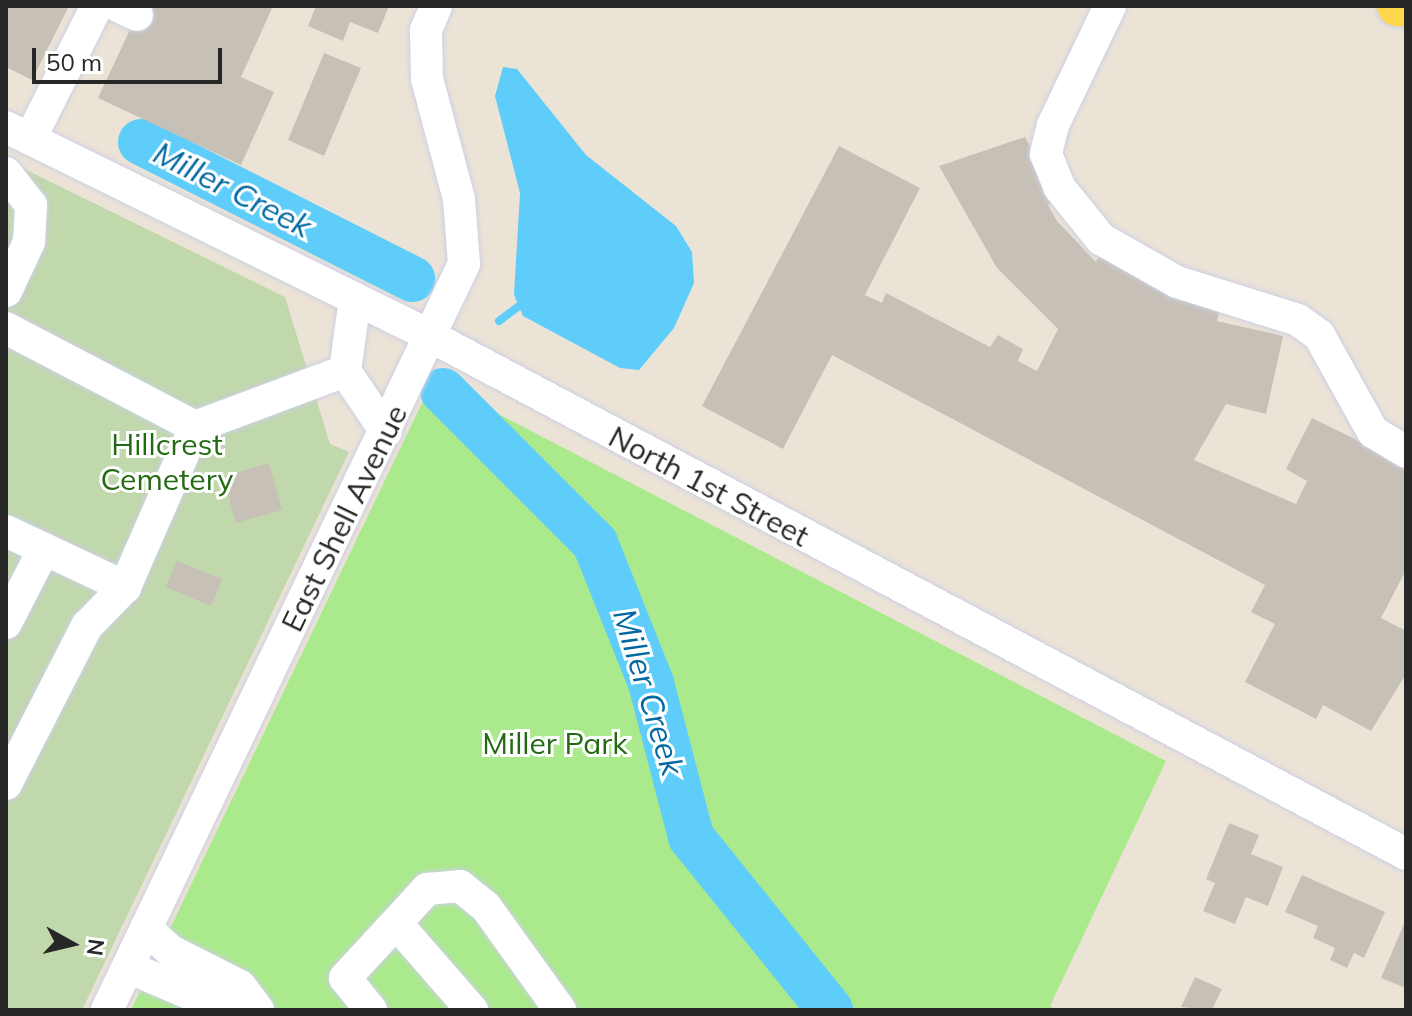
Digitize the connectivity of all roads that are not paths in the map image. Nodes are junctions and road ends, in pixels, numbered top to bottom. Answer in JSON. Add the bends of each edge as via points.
{"nodes":[{"id":1,"x":97,"y":6,"type":"edge"},
{"id":2,"x":436,"y":6,"type":"edge"},
{"id":3,"x":1110,"y":6,"type":"edge"},
{"id":4,"x":1397,"y":6,"type":"edge"},
{"id":5,"x":1406,"y":7,"type":"edge"},
{"id":6,"x":18,"y":133,"type":"edge"},
{"id":7,"x":6,"y":173,"type":"edge"},
{"id":8,"x":6,"y":291,"type":"edge"},
{"id":9,"x":355,"y":299,"type":"junction"},
{"id":10,"x":6,"y":328,"type":"edge"},
{"id":11,"x":432,"y":337,"type":"junction"},
{"id":12,"x":345,"y":371,"type":"junction"},
{"id":13,"x":195,"y":427,"type":"junction"},
{"id":14,"x":386,"y":432,"type":"junction"},
{"id":15,"x":1406,"y":452,"type":"edge"},
{"id":16,"x":6,"y":531,"type":"edge"},
{"id":17,"x":44,"y":549,"type":"junction"},
{"id":18,"x":125,"y":587,"type":"junction"},
{"id":19,"x":6,"y":623,"type":"edge"},
{"id":20,"x":6,"y":784,"type":"edge"},
{"id":21,"x":1406,"y":854,"type":"edge"},
{"id":22,"x":396,"y":923,"type":"junction"},
{"id":23,"x":146,"y":928,"type":"junction"},
{"id":24,"x":128,"y":967,"type":"junction"},
{"id":25,"x":107,"y":1010,"type":"edge"},
{"id":26,"x":228,"y":1010,"type":"edge"},
{"id":27,"x":258,"y":1010,"type":"edge"},
{"id":28,"x":371,"y":1010,"type":"edge"},
{"id":29,"x":472,"y":1010,"type":"edge"},
{"id":30,"x":560,"y":1010,"type":"edge"}],
"edges":[{"from":1,"to":6,"type":"street"},
{"from":2,"to":11,"type":"street","name":"East Shell Avenue","via":[[426,30],[427,79],[456,184],[464,264]]},
{"from":3,"to":15,"type":"street","via":[[1053,125],[1046,154],[1059,187],[1101,239],[1177,282],[1298,320],[1319,335],[1373,432]]},
{"from":4,"to":5,"type":"main road"},
{"from":6,"to":9,"type":"street","name":"North 1st Street"},
{"from":7,"to":8,"type":"street","via":[[31,205],[29,242]]},
{"from":9,"to":11,"type":"street","name":"North 1st Street"},
{"from":9,"to":12,"type":"street"},
{"from":10,"to":13,"type":"street"},
{"from":11,"to":14,"type":"street","name":"East Shell Avenue"},
{"from":11,"to":21,"type":"street","name":"North 1st Street"},
{"from":12,"to":13,"type":"street"},
{"from":12,"to":14,"type":"street"},
{"from":13,"to":18,"type":"street"},
{"from":14,"to":23,"type":"street","name":"East Shell Avenue"},
{"from":16,"to":17,"type":"street"},
{"from":17,"to":18,"type":"street"},
{"from":17,"to":19,"type":"street"},
{"from":18,"to":20,"type":"street","via":[[87,626]]},
{"from":22,"to":28,"type":"street","via":[[345,978]]},
{"from":22,"to":29,"type":"street"},
{"from":22,"to":30,"type":"street","via":[[427,889],[460,886],[504,930]]},
{"from":23,"to":24,"type":"street","name":"East Shell Avenue"},
{"from":23,"to":27,"type":"street","via":[[171,951],[240,986]]},
{"from":24,"to":25,"type":"street","name":"East Shell Avenue"},
{"from":24,"to":26,"type":"street"}]}
